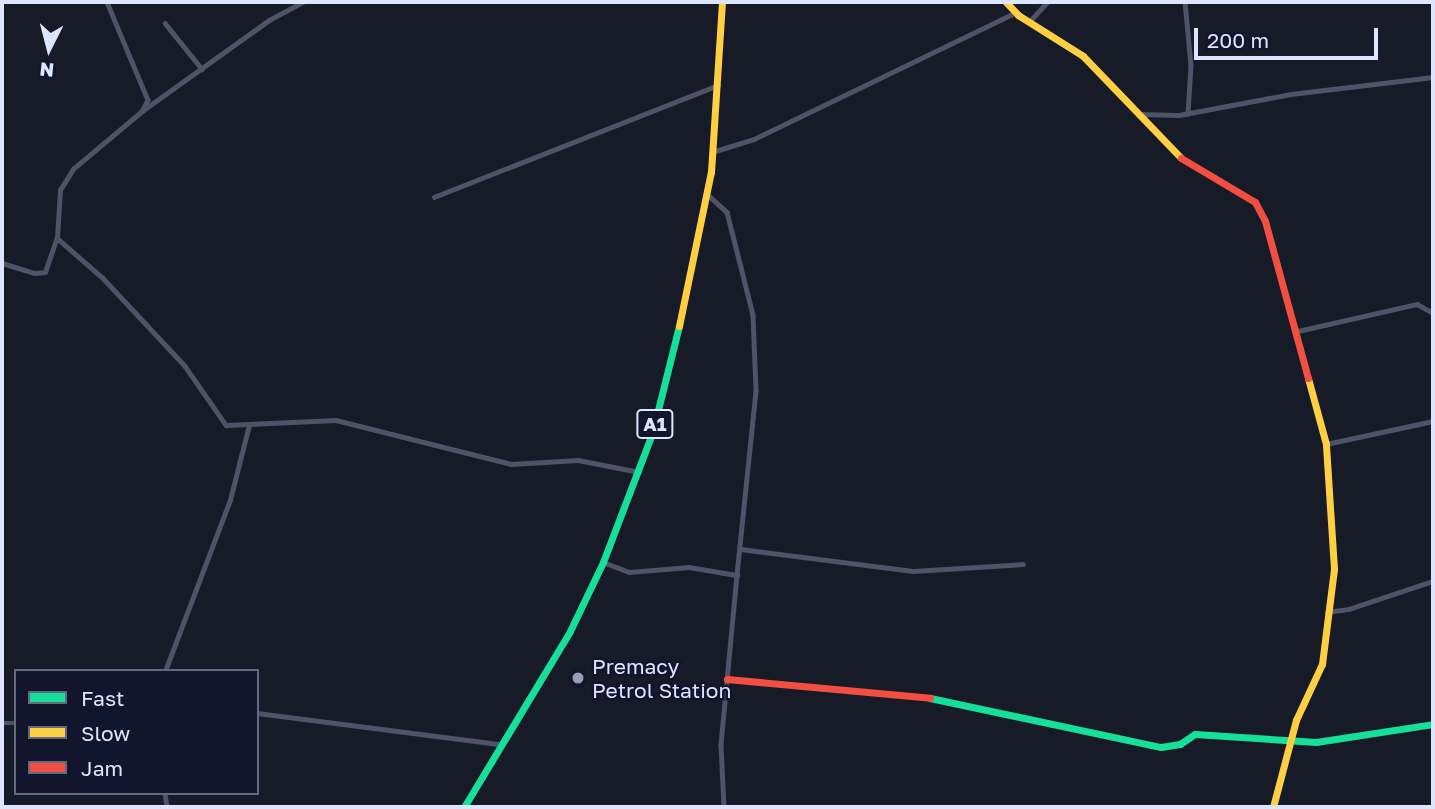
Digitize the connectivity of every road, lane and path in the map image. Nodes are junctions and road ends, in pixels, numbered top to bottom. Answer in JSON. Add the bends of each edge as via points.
{"nodes":[{"id":1,"x":107,"y":2,"type":"edge"},
{"id":2,"x":303,"y":2,"type":"edge"},
{"id":3,"x":722,"y":2,"type":"edge"},
{"id":4,"x":1006,"y":2,"type":"edge"},
{"id":5,"x":1047,"y":2,"type":"edge"},
{"id":6,"x":1185,"y":2,"type":"edge"},
{"id":7,"x":1015,"y":13,"type":"junction"},
{"id":8,"x":1030,"y":21,"type":"junction"},
{"id":9,"x":165,"y":23,"type":"dead end"},
{"id":10,"x":202,"y":69,"type":"junction"},
{"id":11,"x":1433,"y":77,"type":"edge"},
{"id":12,"x":719,"y":85,"type":"junction"},
{"id":13,"x":142,"y":111,"type":"junction"},
{"id":14,"x":1138,"y":114,"type":"junction"},
{"id":15,"x":1188,"y":114,"type":"junction"},
{"id":16,"x":712,"y":152,"type":"junction"},
{"id":17,"x":707,"y":194,"type":"junction"},
{"id":18,"x":434,"y":197,"type":"dead end"},
{"id":19,"x":57,"y":238,"type":"junction"},
{"id":20,"x":2,"y":264,"type":"edge"},
{"id":21,"x":1433,"y":313,"type":"edge"},
{"id":22,"x":1298,"y":331,"type":"junction"},
{"id":23,"x":1433,"y":421,"type":"edge"},
{"id":24,"x":248,"y":425,"type":"junction"},
{"id":25,"x":1326,"y":444,"type":"junction"},
{"id":26,"x":639,"y":472,"type":"junction"},
{"id":27,"x":741,"y":549,"type":"junction"},
{"id":28,"x":603,"y":562,"type":"junction"},
{"id":29,"x":1023,"y":564,"type":"dead end"},
{"id":30,"x":737,"y":575,"type":"junction"},
{"id":31,"x":1433,"y":581,"type":"edge"},
{"id":32,"x":1326,"y":611,"type":"junction"},
{"id":33,"x":166,"y":669,"type":"edge"},
{"id":34,"x":727,"y":679,"type":"junction"},
{"id":35,"x":259,"y":713,"type":"edge"},
{"id":36,"x":1433,"y":724,"type":"edge"},
{"id":37,"x":1290,"y":739,"type":"junction"},
{"id":38,"x":504,"y":745,"type":"junction"},
{"id":39,"x":464,"y":807,"type":"edge"},
{"id":40,"x":724,"y":807,"type":"edge"},
{"id":41,"x":1273,"y":807,"type":"edge"}],
"edges":[{"from":1,"to":13,"type":"street","via":[[148,100]]},
{"from":2,"to":10,"type":"street"},
{"from":3,"to":12,"type":"main road","number":"A1"},
{"from":4,"to":7,"type":"main road"},
{"from":5,"to":8,"type":"street"},
{"from":6,"to":15,"type":"street","via":[[1191,65]]},
{"from":7,"to":8,"type":"main road"},
{"from":7,"to":16,"type":"street","via":[[754,139]]},
{"from":8,"to":14,"type":"main road","via":[[1083,55]]},
{"from":9,"to":10,"type":"street"},
{"from":10,"to":13,"type":"street"},
{"from":11,"to":15,"type":"street","via":[[1291,94]]},
{"from":12,"to":16,"type":"main road","number":"A1"},
{"from":12,"to":18,"type":"street"},
{"from":13,"to":19,"type":"street","via":[[63,182]]},
{"from":14,"to":15,"type":"street"},
{"from":14,"to":22,"type":"main road","via":[[1181,160],[1259,207]]},
{"from":16,"to":17,"type":"main road","number":"A1"},
{"from":17,"to":26,"type":"main road","number":"A1","via":[[681,330]]},
{"from":17,"to":27,"type":"street","via":[[727,212],[753,315],[756,391]]},
{"from":19,"to":20,"type":"street","via":[[50,266],[42,273]]},
{"from":19,"to":24,"type":"street","via":[[103,278],[185,366],[219,422]]},
{"from":21,"to":22,"type":"street","via":[[1417,304]]},
{"from":22,"to":25,"type":"main road"},
{"from":23,"to":25,"type":"street"},
{"from":24,"to":26,"type":"street","via":[[336,420],[512,464],[578,460]]},
{"from":24,"to":33,"type":"street","via":[[236,482]]},
{"from":25,"to":32,"type":"main road","via":[[1334,569]]},
{"from":26,"to":28,"type":"main road","number":"A1"},
{"from":27,"to":29,"type":"street","via":[[913,571]]},
{"from":27,"to":30,"type":"street"},
{"from":28,"to":30,"type":"street","via":[[629,572],[675,567]]},
{"from":28,"to":38,"type":"main road","number":"A1","via":[[553,664]]},
{"from":30,"to":34,"type":"street"},
{"from":31,"to":32,"type":"street","via":[[1343,611]]},
{"from":32,"to":37,"type":"main road","via":[[1322,664]]},
{"from":34,"to":37,"type":"main road","via":[[958,701],[1147,746],[1171,746],[1202,733]]},
{"from":34,"to":40,"type":"street"},
{"from":35,"to":38,"type":"street"},
{"from":36,"to":37,"type":"main road","via":[[1329,741]]},
{"from":37,"to":41,"type":"main road"},
{"from":38,"to":39,"type":"main road","number":"A1"}]}
